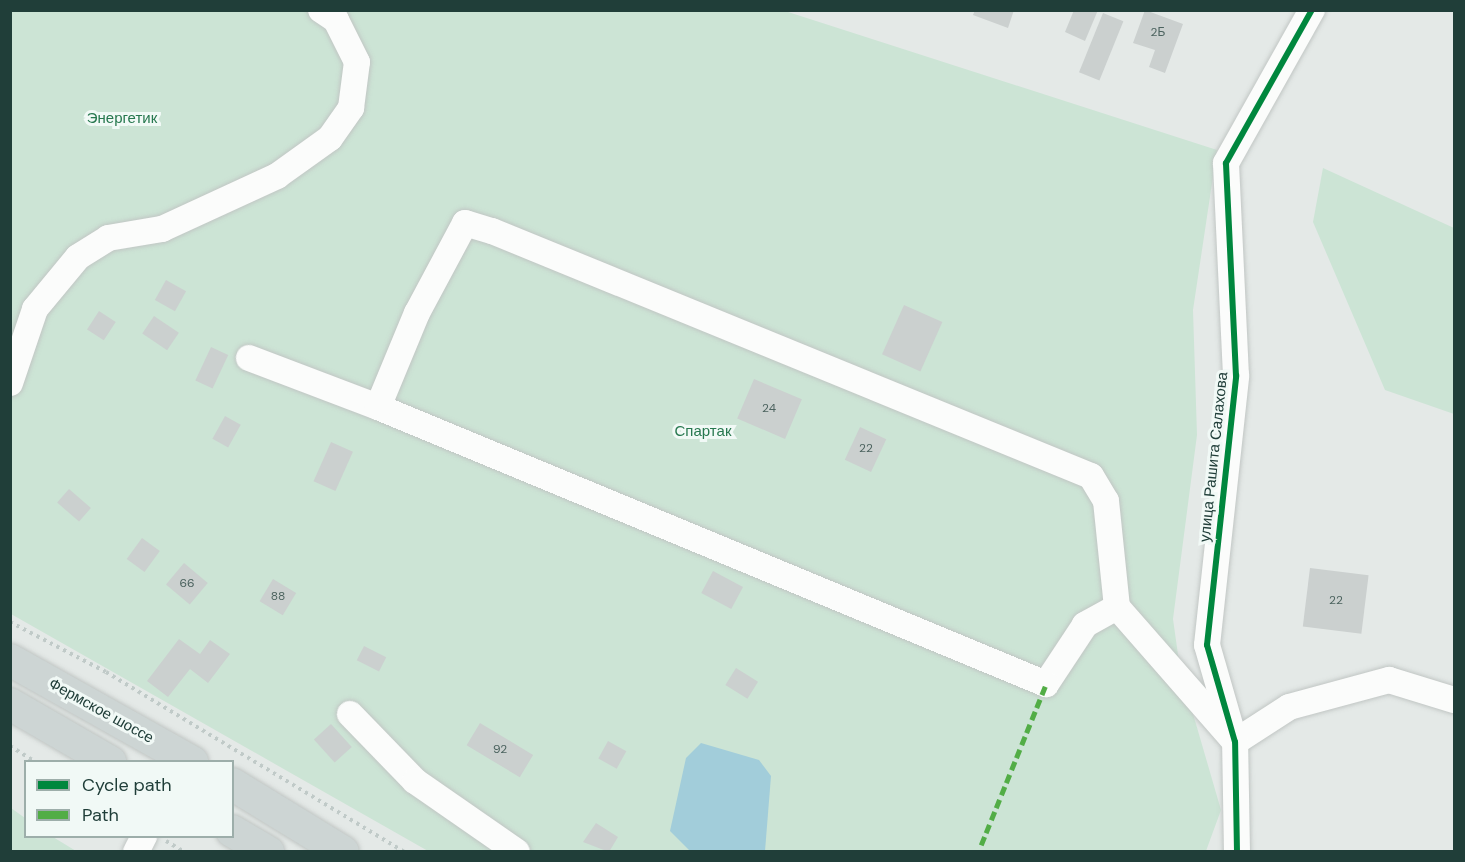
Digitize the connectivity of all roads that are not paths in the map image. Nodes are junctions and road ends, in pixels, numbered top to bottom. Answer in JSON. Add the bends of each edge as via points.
{"nodes":[{"id":1,"x":321,"y":10,"type":"edge"},
{"id":2,"x":1312,"y":10,"type":"edge"},
{"id":3,"x":249,"y":358,"type":"dead end"},
{"id":4,"x":10,"y":383,"type":"edge"},
{"id":5,"x":378,"y":407,"type":"junction"},
{"id":6,"x":1117,"y":607,"type":"junction"},
{"id":7,"x":10,"y":660,"type":"edge"},
{"id":8,"x":1455,"y":700,"type":"edge"},
{"id":9,"x":10,"y":704,"type":"edge"},
{"id":10,"x":350,"y":714,"type":"dead end"},
{"id":11,"x":1235,"y":742,"type":"junction"},
{"id":12,"x":107,"y":760,"type":"edge"},
{"id":13,"x":188,"y":760,"type":"edge"},
{"id":14,"x":234,"y":785,"type":"edge"},
{"id":15,"x":234,"y":832,"type":"edge"},
{"id":16,"x":143,"y":838,"type":"edge"},
{"id":17,"x":136,"y":852,"type":"edge"},
{"id":18,"x":268,"y":852,"type":"edge"},
{"id":19,"x":343,"y":852,"type":"edge"},
{"id":20,"x":517,"y":852,"type":"edge"},
{"id":21,"x":1237,"y":852,"type":"edge"}],
"edges":[{"from":1,"to":4,"type":"street","via":[[336,20],[357,62],[351,108],[330,138],[277,176],[162,229],[108,238],[78,257],[35,309]]},
{"from":2,"to":11,"type":"street","name":"улица Рашита Салахова","via":[[1226,163],[1236,376],[1207,645]]},
{"from":3,"to":5,"type":"street"},
{"from":5,"to":6,"type":"street","via":[[1046,684],[1085,625]]},
{"from":5,"to":6,"type":"street","via":[[417,313],[465,223],[1091,476],[1106,501]]},
{"from":6,"to":11,"type":"street"},
{"from":7,"to":13,"type":"main road","name":"Фермское шоссе"},
{"from":8,"to":11,"type":"street","via":[[1389,680],[1289,707]]},
{"from":9,"to":12,"type":"main road"},
{"from":10,"to":20,"type":"street","via":[[415,781]]},
{"from":11,"to":21,"type":"street","name":"улица Рашита Салахова"},
{"from":14,"to":19,"type":"main road"},
{"from":15,"to":18,"type":"main road"},
{"from":16,"to":17,"type":"street"}]}
